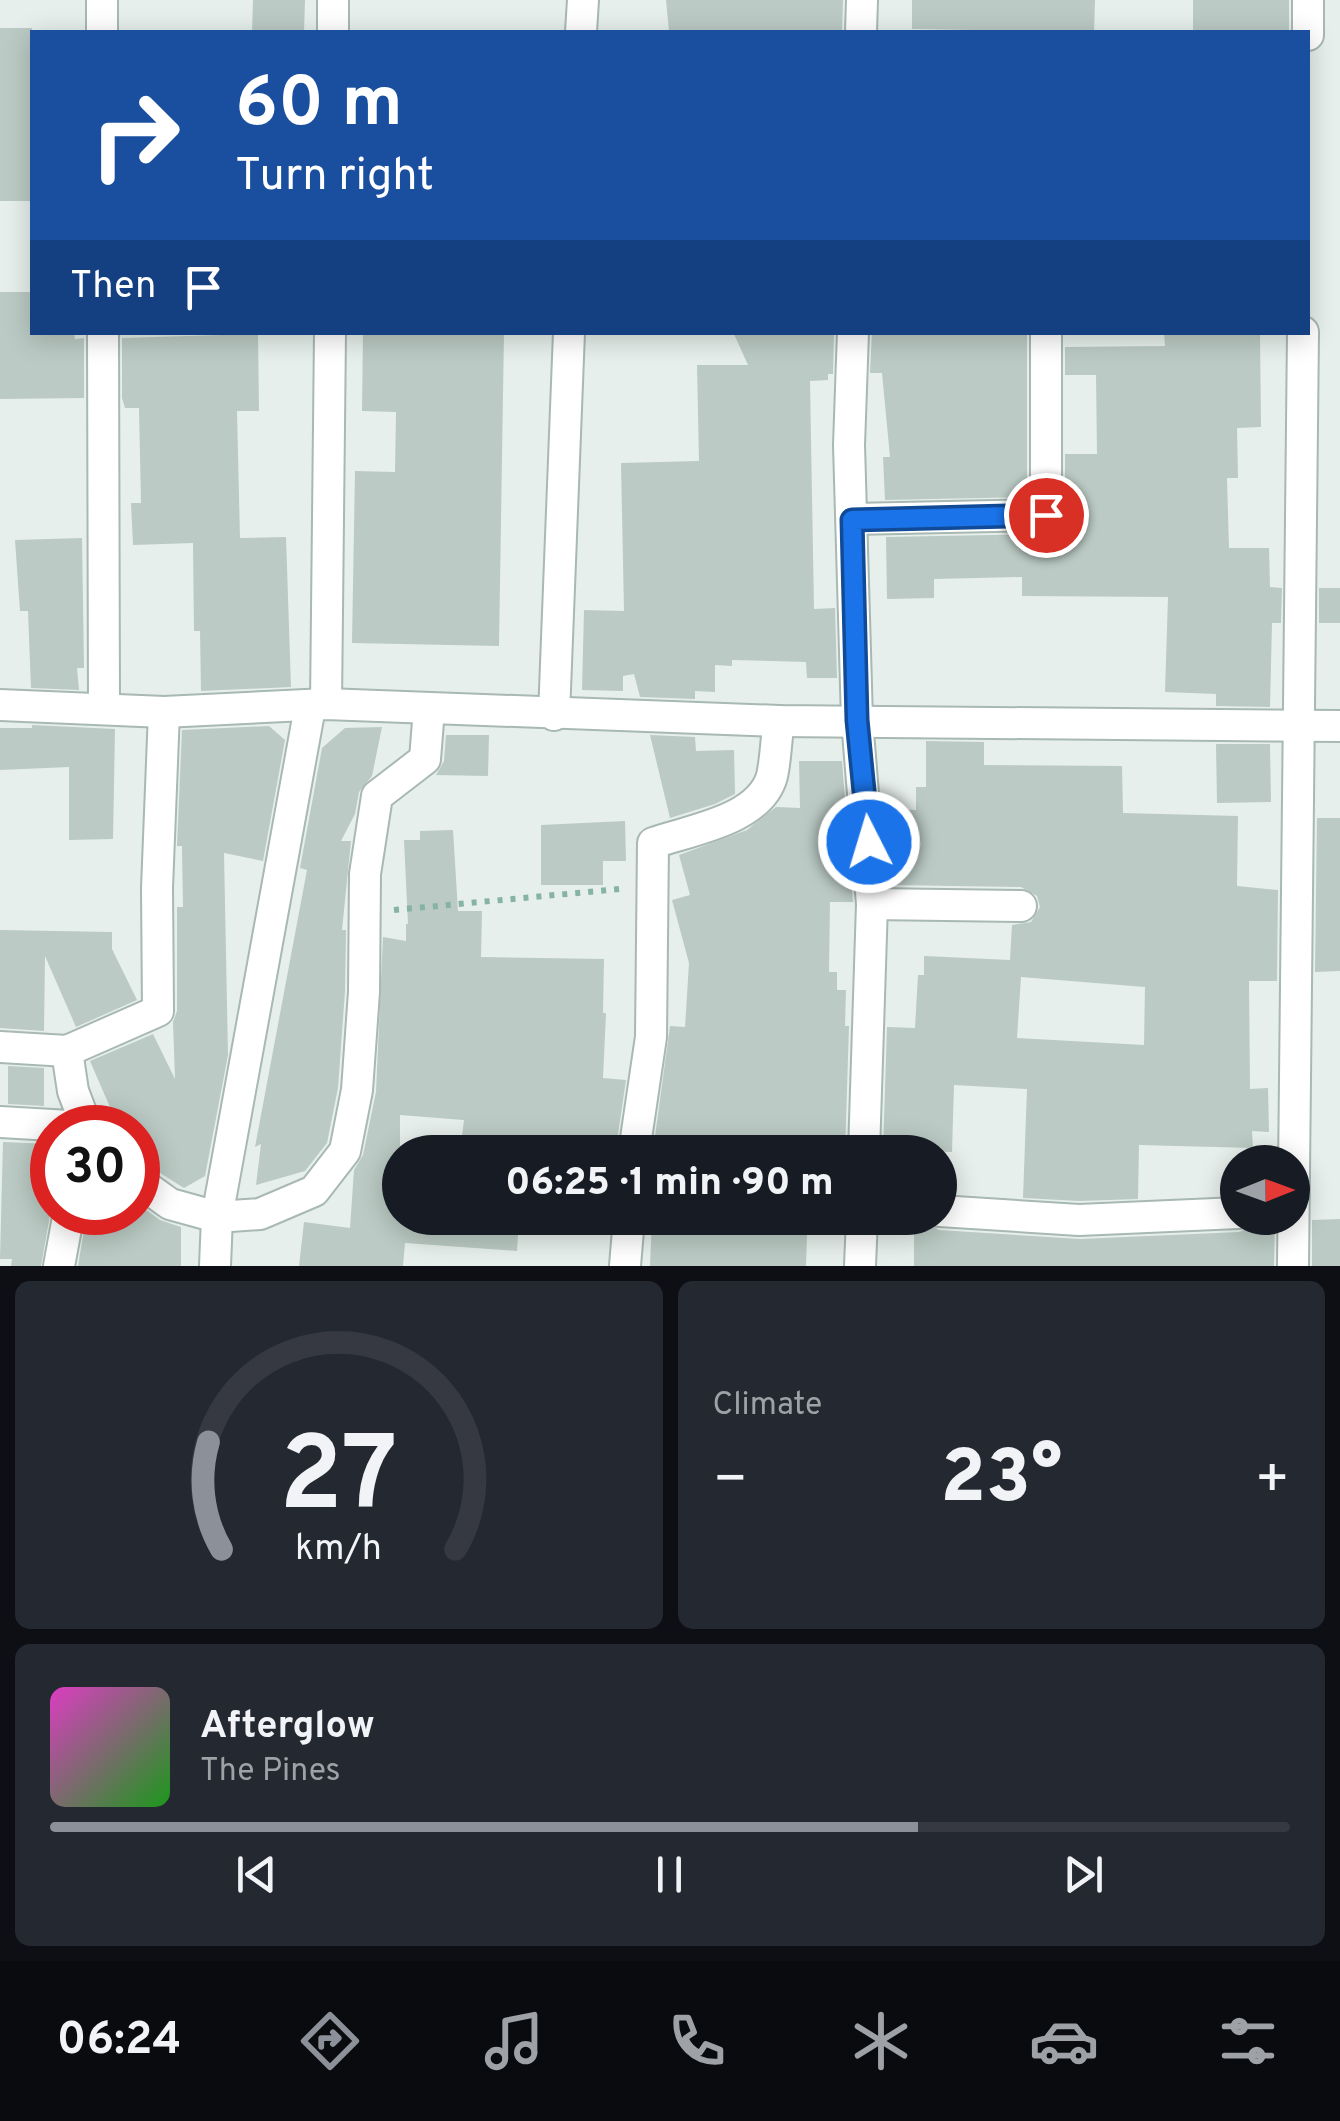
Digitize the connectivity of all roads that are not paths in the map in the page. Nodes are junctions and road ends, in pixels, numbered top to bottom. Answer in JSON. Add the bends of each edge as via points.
{"nodes":[{"id":1,"x":102,"y":0,"type":"edge"},
{"id":2,"x":333,"y":0,"type":"edge"},
{"id":3,"x":582,"y":0,"type":"edge"},
{"id":4,"x":862,"y":0,"type":"edge"},
{"id":5,"x":1308,"y":0,"type":"edge"},
{"id":6,"x":102,"y":30,"type":"edge"},
{"id":7,"x":333,"y":30,"type":"edge"},
{"id":8,"x":581,"y":30,"type":"edge"},
{"id":9,"x":861,"y":30,"type":"edge"},
{"id":10,"x":1308,"y":30,"type":"edge"},
{"id":11,"x":102,"y":335,"type":"edge"},
{"id":12,"x":330,"y":335,"type":"edge"},
{"id":13,"x":569,"y":335,"type":"edge"},
{"id":14,"x":853,"y":335,"type":"edge"},
{"id":15,"x":1046,"y":335,"type":"edge"},
{"id":16,"x":1303,"y":335,"type":"edge"},
{"id":17,"x":852,"y":520,"type":"junction"},
{"id":18,"x":0,"y":705,"type":"edge"},
{"id":19,"x":318,"y":706,"type":"junction"},
{"id":20,"x":104,"y":708,"type":"junction"},
{"id":21,"x":429,"y":709,"type":"junction"},
{"id":22,"x":164,"y":712,"type":"junction"},
{"id":23,"x":554,"y":714,"type":"junction"},
{"id":24,"x":779,"y":720,"type":"junction"},
{"id":25,"x":857,"y":720,"type":"junction"},
{"id":26,"x":1296,"y":726,"type":"junction"},
{"id":27,"x":1340,"y":726,"type":"edge"},
{"id":28,"x":872,"y":904,"type":"junction"},
{"id":29,"x":1021,"y":906,"type":"dead end"},
{"id":30,"x":0,"y":1047,"type":"edge"},
{"id":31,"x":67,"y":1052,"type":"junction"},
{"id":32,"x":78,"y":1105,"type":"edge"},
{"id":33,"x":0,"y":1122,"type":"edge"},
{"id":34,"x":30,"y":1124,"type":"edge"},
{"id":35,"x":637,"y":1135,"type":"edge"},
{"id":36,"x":865,"y":1135,"type":"edge"},
{"id":37,"x":160,"y":1197,"type":"edge"},
{"id":38,"x":957,"y":1211,"type":"edge"},
{"id":39,"x":1220,"y":1214,"type":"edge"},
{"id":40,"x":217,"y":1217,"type":"junction"},
{"id":41,"x":65,"y":1235,"type":"edge"},
{"id":42,"x":628,"y":1235,"type":"edge"},
{"id":43,"x":861,"y":1235,"type":"edge"},
{"id":44,"x":59,"y":1266,"type":"edge"},
{"id":45,"x":215,"y":1266,"type":"edge"},
{"id":46,"x":625,"y":1266,"type":"edge"},
{"id":47,"x":860,"y":1266,"type":"edge"},
{"id":48,"x":1293,"y":1266,"type":"edge"}],
"edges":[{"from":1,"to":6,"type":"street"},
{"from":2,"to":7,"type":"street"},
{"from":3,"to":8,"type":"street"},
{"from":4,"to":9,"type":"street"},
{"from":5,"to":10,"type":"street"},
{"from":11,"to":20,"type":"street"},
{"from":12,"to":19,"type":"street"},
{"from":13,"to":23,"type":"street"},
{"from":14,"to":17,"type":"street"},
{"from":15,"to":17,"type":"street","via":[[1046,515]]},
{"from":16,"to":26,"type":"street"},
{"from":17,"to":25,"type":"street"},
{"from":18,"to":20,"type":"street"},
{"from":19,"to":21,"type":"street"},
{"from":19,"to":22,"type":"street"},
{"from":19,"to":40,"type":"street"},
{"from":20,"to":22,"type":"street"},
{"from":21,"to":23,"type":"street"},
{"from":21,"to":40,"type":"street","via":[[424,759],[376,796],[357,1090],[345,1151],[314,1191],[260,1214]]},
{"from":22,"to":31,"type":"street","via":[[158,1011]]},
{"from":23,"to":24,"type":"street"},
{"from":24,"to":25,"type":"street"},
{"from":24,"to":35,"type":"street","via":[[771,780],[755,803],[653,844],[652,1037]]},
{"from":25,"to":26,"type":"street"},
{"from":25,"to":28,"type":"street"},
{"from":26,"to":27,"type":"street"},
{"from":26,"to":48,"type":"street"},
{"from":28,"to":29,"type":"street"},
{"from":28,"to":36,"type":"street"},
{"from":30,"to":31,"type":"street"},
{"from":31,"to":32,"type":"street"},
{"from":33,"to":34,"type":"street"},
{"from":37,"to":40,"type":"street"},
{"from":38,"to":39,"type":"street","via":[[1079,1220]]},
{"from":40,"to":45,"type":"street"},
{"from":41,"to":44,"type":"street"},
{"from":42,"to":46,"type":"street"},
{"from":43,"to":47,"type":"street"}]}
